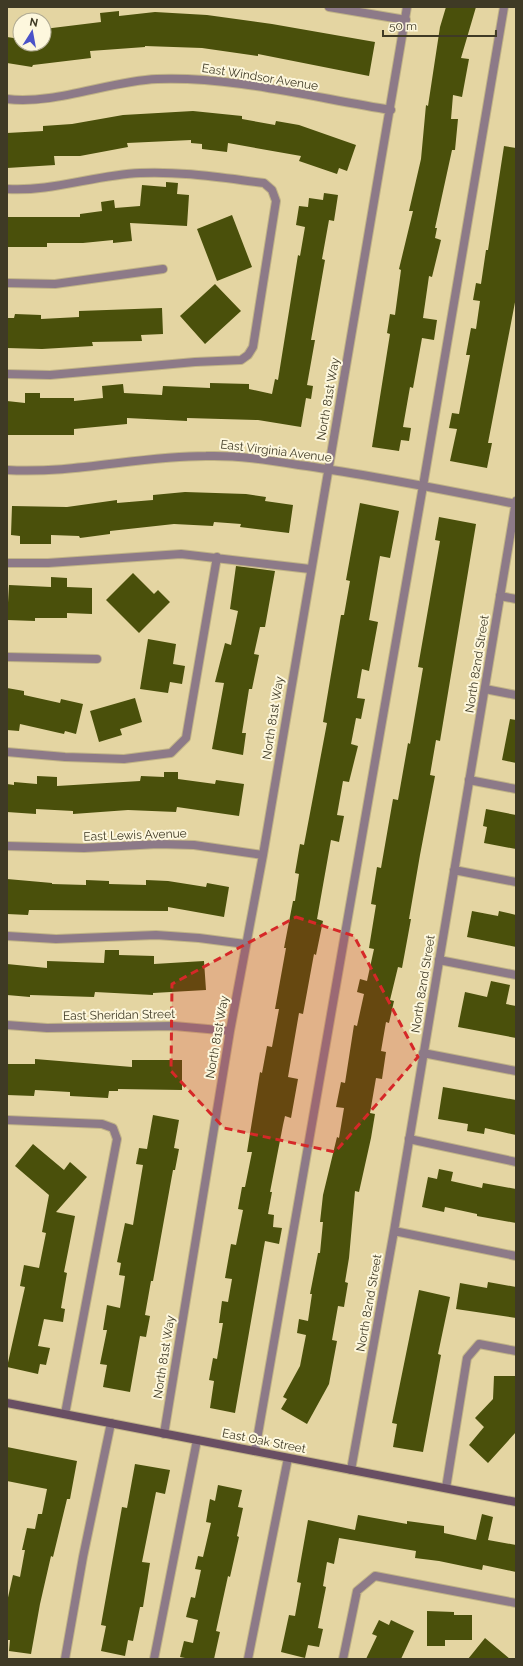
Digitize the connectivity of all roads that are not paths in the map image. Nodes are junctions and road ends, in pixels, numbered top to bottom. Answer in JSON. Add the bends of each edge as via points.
{"nodes":[{"id":1,"x":329,"y":7,"type":"edge"},
{"id":2,"x":408,"y":7,"type":"edge"},
{"id":3,"x":504,"y":7,"type":"edge"},
{"id":4,"x":406,"y":20,"type":"junction"},
{"id":5,"x":7,"y":99,"type":"edge"},
{"id":6,"x":391,"y":110,"type":"junction"},
{"id":7,"x":7,"y":189,"type":"edge"},
{"id":8,"x":163,"y":268,"type":"dead end"},
{"id":9,"x":7,"y":283,"type":"edge"},
{"id":10,"x":7,"y":374,"type":"edge"},
{"id":11,"x":328,"y":468,"type":"junction"},
{"id":12,"x":7,"y":470,"type":"edge"},
{"id":13,"x":423,"y":486,"type":"junction"},
{"id":14,"x":516,"y":503,"type":"edge"},
{"id":15,"x":217,"y":557,"type":"junction"},
{"id":16,"x":7,"y":563,"type":"edge"},
{"id":17,"x":310,"y":569,"type":"junction"},
{"id":18,"x":500,"y":596,"type":"junction"},
{"id":19,"x":516,"y":599,"type":"edge"},
{"id":20,"x":7,"y":657,"type":"edge"},
{"id":21,"x":97,"y":659,"type":"dead end"},
{"id":22,"x":485,"y":689,"type":"junction"},
{"id":23,"x":516,"y":695,"type":"edge"},
{"id":24,"x":7,"y":752,"type":"edge"},
{"id":25,"x":469,"y":780,"type":"junction"},
{"id":26,"x":516,"y":789,"type":"edge"},
{"id":27,"x":7,"y":846,"type":"edge"},
{"id":28,"x":263,"y":855,"type":"junction"},
{"id":29,"x":454,"y":870,"type":"junction"},
{"id":30,"x":516,"y":882,"type":"edge"},
{"id":31,"x":7,"y":936,"type":"edge"},
{"id":32,"x":245,"y":944,"type":"junction"},
{"id":33,"x":439,"y":960,"type":"junction"},
{"id":34,"x":516,"y":975,"type":"edge"},
{"id":35,"x":7,"y":1026,"type":"edge"},
{"id":36,"x":230,"y":1031,"type":"junction"},
{"id":37,"x":423,"y":1053,"type":"junction"},
{"id":38,"x":516,"y":1071,"type":"edge"},
{"id":39,"x":7,"y":1120,"type":"edge"},
{"id":40,"x":409,"y":1140,"type":"junction"},
{"id":41,"x":516,"y":1162,"type":"edge"},
{"id":42,"x":394,"y":1231,"type":"junction"},
{"id":43,"x":516,"y":1256,"type":"edge"},
{"id":44,"x":516,"y":1351,"type":"edge"},
{"id":45,"x":7,"y":1403,"type":"edge"},
{"id":46,"x":65,"y":1414,"type":"junction"},
{"id":47,"x":112,"y":1423,"type":"junction"},
{"id":48,"x":164,"y":1434,"type":"junction"},
{"id":49,"x":197,"y":1440,"type":"junction"},
{"id":50,"x":255,"y":1451,"type":"junction"},
{"id":51,"x":288,"y":1458,"type":"junction"},
{"id":52,"x":351,"y":1470,"type":"junction"},
{"id":53,"x":446,"y":1488,"type":"junction"},
{"id":54,"x":516,"y":1502,"type":"edge"},
{"id":55,"x":516,"y":1603,"type":"edge"},
{"id":56,"x":65,"y":1659,"type":"edge"},
{"id":57,"x":154,"y":1659,"type":"edge"},
{"id":58,"x":248,"y":1659,"type":"edge"},
{"id":59,"x":342,"y":1659,"type":"edge"}],
"edges":[{"from":1,"to":4,"type":"street"},
{"from":2,"to":4,"type":"street","name":"North 81st Way"},
{"from":3,"to":13,"type":"street"},
{"from":4,"to":6,"type":"street","name":"North 81st Way"},
{"from":5,"to":6,"type":"street","name":"East Windsor Avenue","via":[[45,98],[156,79],[196,79]]},
{"from":6,"to":11,"type":"street","name":"North 81st Way"},
{"from":7,"to":10,"type":"street","via":[[43,188],[139,173],[196,174],[264,183],[272,190],[276,201],[253,347],[241,360],[50,375]]},
{"from":8,"to":9,"type":"street","via":[[55,284]]},
{"from":11,"to":12,"type":"street","name":"East Virginia Avenue","via":[[253,458],[206,456],[67,470]]},
{"from":11,"to":13,"type":"street","name":"East Virginia Avenue"},
{"from":11,"to":17,"type":"street","name":"North 81st Way"},
{"from":13,"to":14,"type":"street","name":"East Virginia Avenue"},
{"from":13,"to":50,"type":"street"},
{"from":14,"to":18,"type":"street","name":"North 82nd Street"},
{"from":15,"to":16,"type":"street","via":[[181,554],[48,563]]},
{"from":15,"to":17,"type":"street"},
{"from":15,"to":24,"type":"street","via":[[186,738],[171,753],[124,759]]},
{"from":17,"to":28,"type":"street","name":"North 81st Way"},
{"from":18,"to":19,"type":"street"},
{"from":18,"to":22,"type":"street","name":"North 82nd Street"},
{"from":20,"to":21,"type":"street"},
{"from":22,"to":23,"type":"street"},
{"from":22,"to":25,"type":"street","name":"North 82nd Street"},
{"from":25,"to":26,"type":"street"},
{"from":25,"to":29,"type":"street","name":"North 82nd Street"},
{"from":27,"to":28,"type":"street","name":"East Lewis Avenue","via":[[84,848],[194,845]]},
{"from":28,"to":32,"type":"street","name":"North 81st Way"},
{"from":29,"to":30,"type":"street"},
{"from":29,"to":33,"type":"street","name":"North 82nd Street"},
{"from":31,"to":32,"type":"street","via":[[56,939],[156,935]]},
{"from":32,"to":36,"type":"street","name":"North 81st Way"},
{"from":33,"to":34,"type":"street"},
{"from":33,"to":37,"type":"street","name":"North 82nd Street"},
{"from":35,"to":36,"type":"street","name":"East Sheridan Street","via":[[174,1026]]},
{"from":36,"to":48,"type":"street","name":"North 81st Way"},
{"from":37,"to":38,"type":"street"},
{"from":37,"to":40,"type":"street","name":"North 82nd Street"},
{"from":39,"to":46,"type":"street","via":[[102,1124],[113,1128],[117,1139]]},
{"from":40,"to":41,"type":"street"},
{"from":40,"to":42,"type":"street","name":"North 82nd Street"},
{"from":42,"to":43,"type":"street"},
{"from":42,"to":52,"type":"street","name":"North 82nd Street"},
{"from":44,"to":53,"type":"street","via":[[479,1344],[467,1358]]},
{"from":45,"to":46,"type":"street","name":"East Oak Street"},
{"from":46,"to":47,"type":"street","name":"East Oak Street"},
{"from":47,"to":48,"type":"street","name":"East Oak Street"},
{"from":47,"to":56,"type":"street","via":[[83,1557]]},
{"from":48,"to":49,"type":"street","name":"East Oak Street"},
{"from":49,"to":50,"type":"street","name":"East Oak Street"},
{"from":49,"to":57,"type":"street"},
{"from":50,"to":51,"type":"street","name":"East Oak Street"},
{"from":51,"to":52,"type":"street","name":"East Oak Street"},
{"from":51,"to":58,"type":"street"},
{"from":52,"to":53,"type":"street","name":"East Oak Street"},
{"from":53,"to":54,"type":"street","name":"East Oak Street"},
{"from":55,"to":59,"type":"street","via":[[375,1576],[357,1591]]}]}
